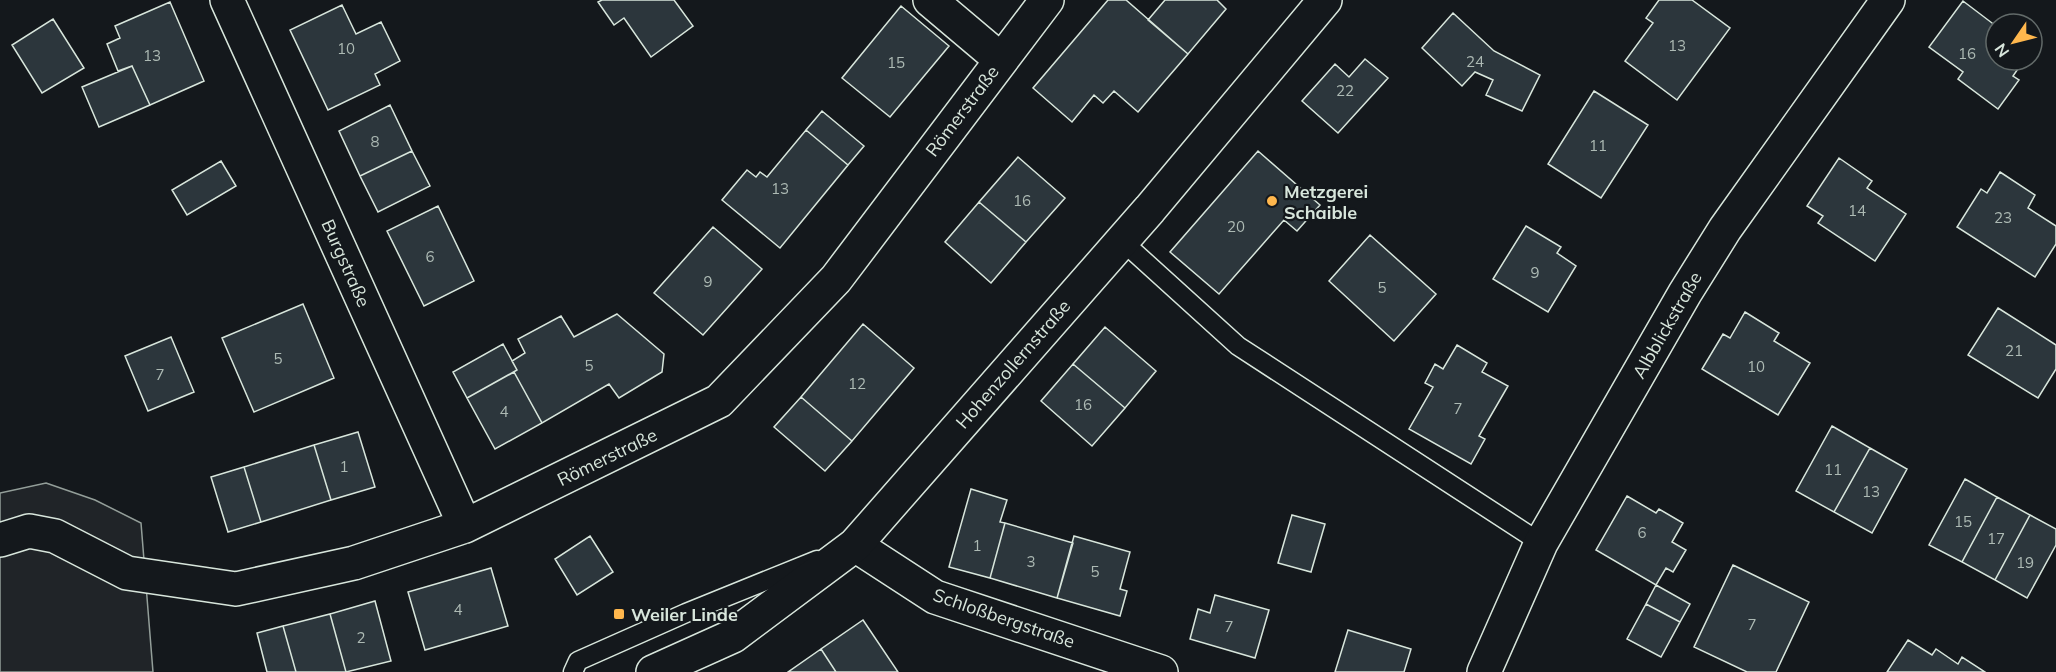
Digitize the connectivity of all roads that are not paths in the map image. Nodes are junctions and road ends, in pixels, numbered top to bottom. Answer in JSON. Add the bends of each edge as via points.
{"nodes":[{"id":1,"x":227,"y":0,"type":"edge"},
{"id":2,"x":930,"y":0,"type":"edge"},
{"id":3,"x":1047,"y":0,"type":"edge"},
{"id":4,"x":1325,"y":0,"type":"edge"},
{"id":5,"x":1888,"y":0,"type":"edge"},
{"id":6,"x":1000,"y":59,"type":"junction"},
{"id":7,"x":1121,"y":240,"type":"junction"},
{"id":8,"x":465,"y":526,"type":"junction"},
{"id":9,"x":0,"y":540,"type":"edge"},
{"id":10,"x":1541,"y":543,"type":"junction"},
{"id":11,"x":855,"y":545,"type":"junction"},
{"id":12,"x":573,"y":672,"type":"edge"},
{"id":13,"x":654,"y":672,"type":"edge"},
{"id":14,"x":1161,"y":672,"type":"edge"},
{"id":15,"x":1484,"y":672,"type":"edge"}],
"edges":[{"from":1,"to":8,"type":"street","name":"Burgstraße"},
{"from":2,"to":6,"type":"street"},
{"from":3,"to":6,"type":"street","name":"Römerstraße"},
{"from":4,"to":7,"type":"street","name":"Hohenzollernstraße"},
{"from":5,"to":10,"type":"street","name":"Albblickstraße","via":[[1725,228]]},
{"from":6,"to":8,"type":"street","name":"Römerstraße","via":[[836,279],[719,401]]},
{"from":7,"to":10,"type":"lane","via":[[1238,346]]},
{"from":7,"to":11,"type":"street","name":"Hohenzollernstraße"},
{"from":8,"to":9,"type":"street","name":"Römerstraße","via":[[354,563],[236,589],[127,573],[56,536],[29,531]]},
{"from":10,"to":15,"type":"street","name":"Albblickstraße"},
{"from":11,"to":12,"type":"lane","via":[[610,647],[578,662]]},
{"from":11,"to":13,"type":"street","name":"Hohenzollernstraße","via":[[733,636]]},
{"from":11,"to":14,"type":"street","name":"Schloßbergstraße","via":[[935,597]]}]}
